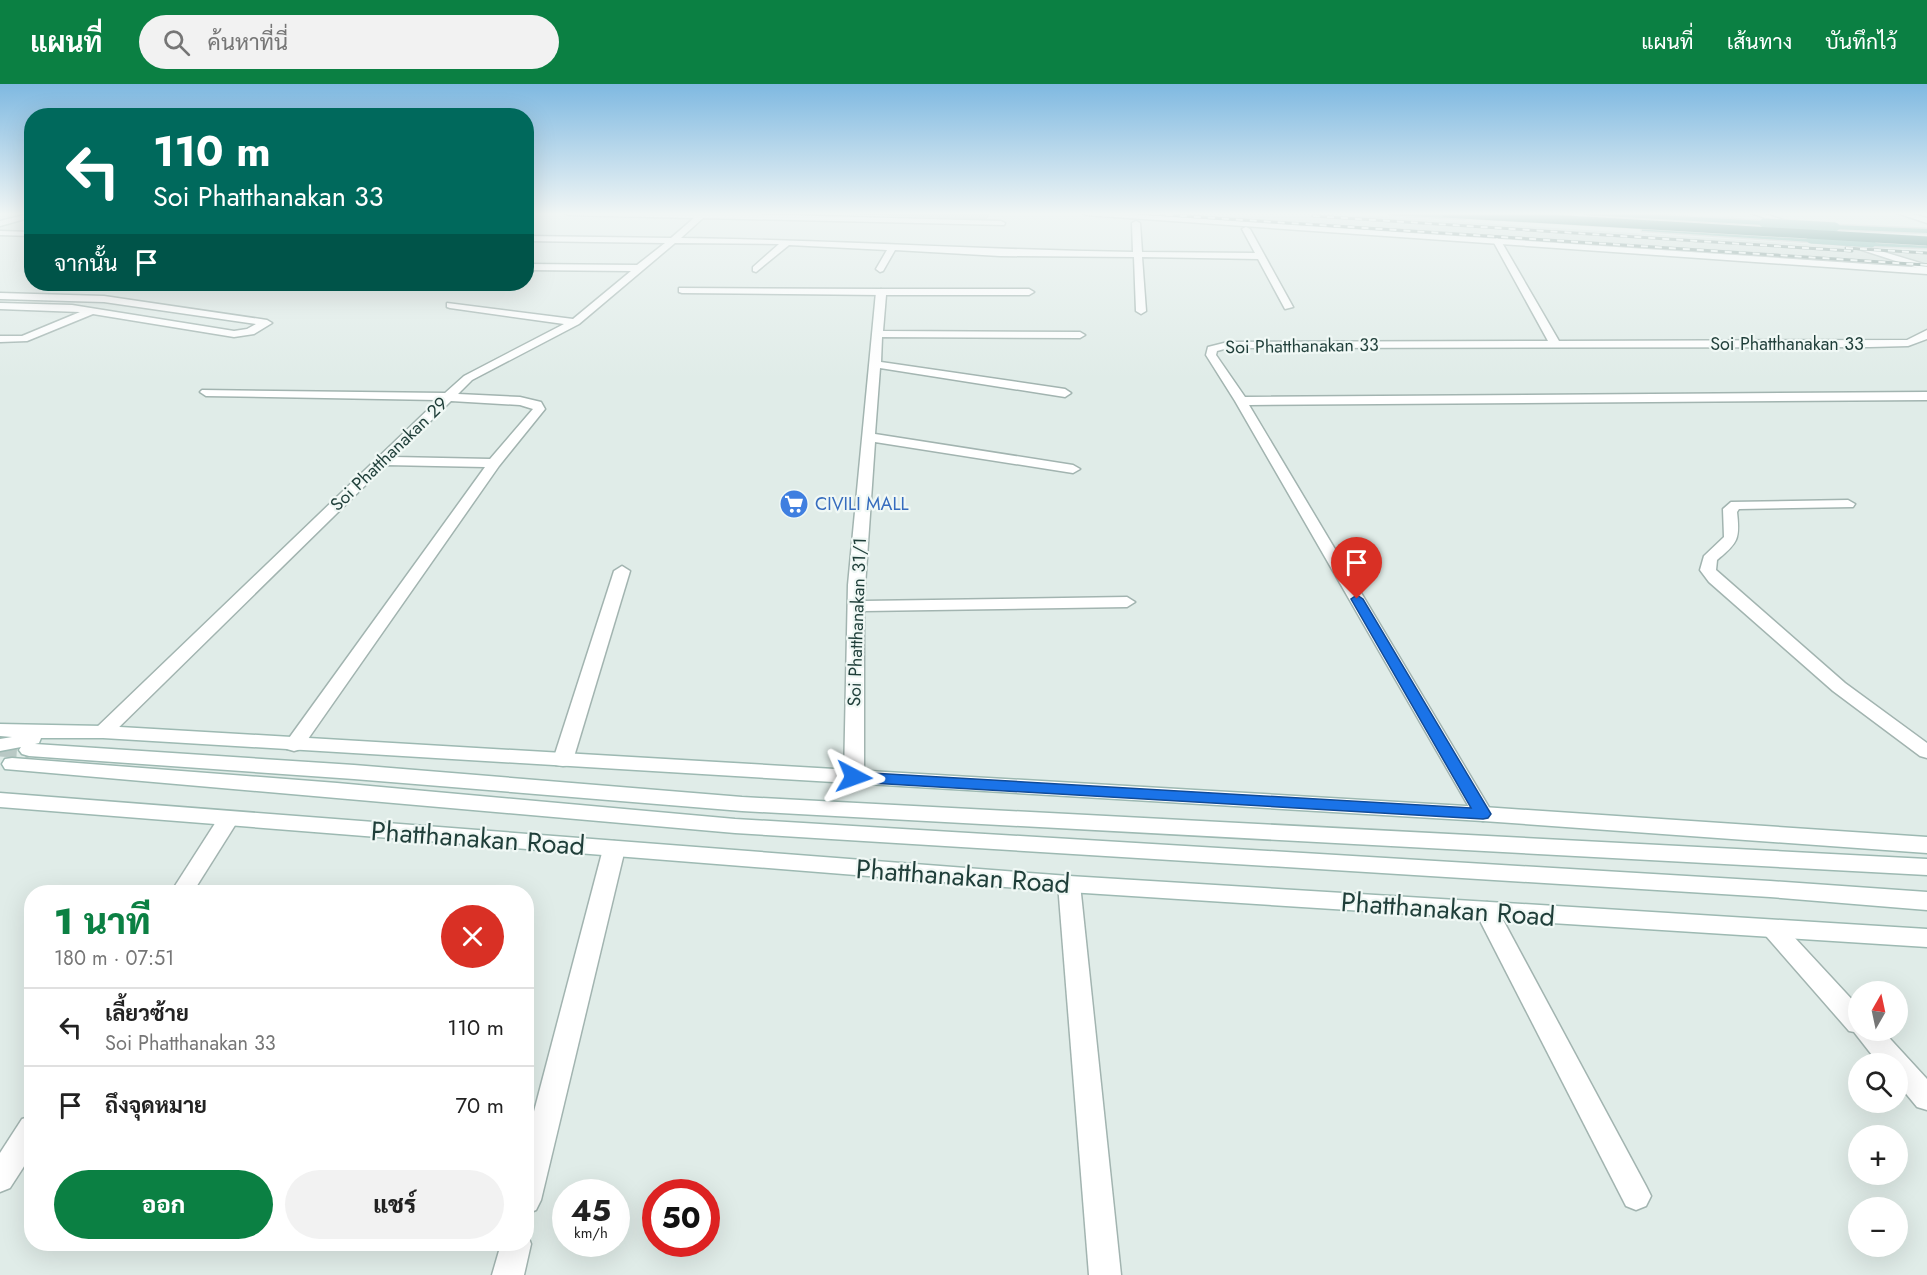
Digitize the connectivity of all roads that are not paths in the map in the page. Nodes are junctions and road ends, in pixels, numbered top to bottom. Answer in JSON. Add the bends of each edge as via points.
{"nodes":[{"id":1,"x":640,"y":268,"type":"edge"},
{"id":2,"x":1139,"y":269,"type":"edge"},
{"id":3,"x":1268,"y":269,"type":"edge"},
{"id":4,"x":1513,"y":269,"type":"edge"},
{"id":5,"x":1897,"y":269,"type":"edge"},
{"id":6,"x":1927,"y":269,"type":"edge"},
{"id":7,"x":682,"y":290,"type":"dead end"},
{"id":8,"x":881,"y":292,"type":"junction"},
{"id":9,"x":1029,"y":292,"type":"dead end"},
{"id":10,"x":0,"y":296,"type":"edge"},
{"id":11,"x":450,"y":305,"type":"dead end"},
{"id":12,"x":0,"y":306,"type":"edge"},
{"id":13,"x":1288,"y":306,"type":"dead end"},
{"id":14,"x":94,"y":311,"type":"junction"},
{"id":15,"x":1141,"y":311,"type":"dead end"},
{"id":16,"x":575,"y":322,"type":"junction"},
{"id":17,"x":1927,"y":333,"type":"edge"},
{"id":18,"x":876,"y":334,"type":"junction"},
{"id":19,"x":1080,"y":336,"type":"dead end"},
{"id":20,"x":0,"y":339,"type":"edge"},
{"id":21,"x":1555,"y":344,"type":"junction"},
{"id":22,"x":874,"y":364,"type":"junction"},
{"id":23,"x":206,"y":392,"type":"dead end"},
{"id":24,"x":1065,"y":393,"type":"dead end"},
{"id":25,"x":1927,"y":396,"type":"edge"},
{"id":26,"x":448,"y":397,"type":"junction"},
{"id":27,"x":1241,"y":400,"type":"junction"},
{"id":28,"x":868,"y":437,"type":"junction"},
{"id":29,"x":382,"y":461,"type":"junction"},
{"id":30,"x":494,"y":463,"type":"junction"},
{"id":31,"x":1073,"y":469,"type":"dead end"},
{"id":32,"x":1848,"y":504,"type":"dead end"},
{"id":33,"x":622,"y":571,"type":"dead end"},
{"id":34,"x":1127,"y":602,"type":"dead end"},
{"id":35,"x":856,"y":606,"type":"junction"},
{"id":36,"x":0,"y":730,"type":"edge"},
{"id":37,"x":103,"y":732,"type":"junction"},
{"id":38,"x":61,"y":733,"type":"junction"},
{"id":39,"x":0,"y":745,"type":"edge"},
{"id":40,"x":294,"y":745,"type":"junction"},
{"id":41,"x":1927,"y":752,"type":"edge"},
{"id":42,"x":563,"y":760,"type":"junction"},
{"id":43,"x":854,"y":777,"type":"junction"},
{"id":44,"x":0,"y":800,"type":"edge"},
{"id":45,"x":1483,"y":814,"type":"junction"},
{"id":46,"x":228,"y":819,"type":"junction"},
{"id":47,"x":1927,"y":845,"type":"edge"},
{"id":48,"x":614,"y":849,"type":"junction"},
{"id":49,"x":1927,"y":867,"type":"edge"},
{"id":50,"x":1069,"y":884,"type":"junction"},
{"id":51,"x":186,"y":885,"type":"edge"},
{"id":52,"x":1927,"y":901,"type":"edge"},
{"id":53,"x":1487,"y":911,"type":"junction"},
{"id":54,"x":1774,"y":930,"type":"junction"},
{"id":55,"x":1927,"y":939,"type":"edge"},
{"id":56,"x":1848,"y":1012,"type":"edge"},
{"id":57,"x":1875,"y":1041,"type":"edge"},
{"id":58,"x":1886,"y":1053,"type":"edge"},
{"id":59,"x":1908,"y":1078,"type":"edge"},
{"id":60,"x":1927,"y":1098,"type":"edge"},
{"id":61,"x":24,"y":1140,"type":"edge"},
{"id":62,"x":534,"y":1168,"type":"edge"},
{"id":63,"x":0,"y":1178,"type":"edge"},
{"id":64,"x":1636,"y":1196,"type":"dead end"},
{"id":65,"x":514,"y":1251,"type":"edge"},
{"id":66,"x":508,"y":1275,"type":"edge"},
{"id":67,"x":1105,"y":1275,"type":"edge"}],
"edges":[{"from":1,"to":16,"type":"street","name":"Soi Phatthanakan 29"},
{"from":2,"to":15,"type":"street"},
{"from":3,"to":13,"type":"street"},
{"from":4,"to":21,"type":"street"},
{"from":5,"to":6,"type":"street"},
{"from":7,"to":8,"type":"street"},
{"from":8,"to":9,"type":"street"},
{"from":8,"to":18,"type":"street","name":"Soi Phatthanakan 31/1"},
{"from":10,"to":14,"type":"street","via":[[104,299],[267,323],[250,332],[234,334]]},
{"from":11,"to":16,"type":"street"},
{"from":12,"to":14,"type":"street"},
{"from":14,"to":20,"type":"street","via":[[23,339]]},
{"from":16,"to":26,"type":"street","name":"Soi Phatthanakan 29","via":[[468,378]]},
{"from":17,"to":21,"type":"street","name":"Soi Phatthanakan 33","via":[[1908,343]]},
{"from":18,"to":19,"type":"street"},
{"from":18,"to":22,"type":"street","name":"Soi Phatthanakan 31/1"},
{"from":21,"to":27,"type":"street","name":"Soi Phatthanakan 33","via":[[1228,345],[1212,349],[1211,355]]},
{"from":22,"to":24,"type":"street"},
{"from":22,"to":28,"type":"street","name":"Soi Phatthanakan 31/1"},
{"from":23,"to":26,"type":"street"},
{"from":25,"to":27,"type":"street"},
{"from":26,"to":29,"type":"street","name":"Soi Phatthanakan 29"},
{"from":26,"to":30,"type":"street","via":[[537,405],[539,409]]},
{"from":27,"to":45,"type":"street","name":"Soi Phatthanakan 33"},
{"from":28,"to":31,"type":"street"},
{"from":28,"to":35,"type":"street","name":"Soi Phatthanakan 31/1"},
{"from":29,"to":30,"type":"street"},
{"from":29,"to":37,"type":"street","name":"Soi Phatthanakan 29"},
{"from":30,"to":40,"type":"street"},
{"from":32,"to":41,"type":"street","via":[[1736,505],[1730,509],[1729,540],[1709,559],[1708,570],[1737,600],[1839,687]]},
{"from":33,"to":42,"type":"street"},
{"from":34,"to":35,"type":"street"},
{"from":35,"to":43,"type":"street","name":"Soi Phatthanakan 31/1"},
{"from":36,"to":38,"type":"street"},
{"from":37,"to":38,"type":"street"},
{"from":37,"to":40,"type":"street"},
{"from":38,"to":39,"type":"street"},
{"from":40,"to":42,"type":"street"},
{"from":42,"to":43,"type":"street"},
{"from":43,"to":45,"type":"street"},
{"from":44,"to":46,"type":"street","name":"Phatthanakan Road"},
{"from":45,"to":47,"type":"street"},
{"from":46,"to":48,"type":"street","name":"Phatthanakan Road"},
{"from":46,"to":51,"type":"street"},
{"from":48,"to":50,"type":"street","name":"Phatthanakan Road"},
{"from":48,"to":62,"type":"street"},
{"from":49,"to":52,"type":"street","name":"Phatthanakan Road","via":[[742,804],[354,772],[21,757],[735,826]]},
{"from":50,"to":53,"type":"street","name":"Phatthanakan Road"},
{"from":50,"to":67,"type":"street"},
{"from":53,"to":54,"type":"street","name":"Phatthanakan Road"},
{"from":53,"to":64,"type":"street"},
{"from":54,"to":55,"type":"street","name":"Phatthanakan Road"},
{"from":54,"to":56,"type":"street"},
{"from":57,"to":58,"type":"street"},
{"from":59,"to":60,"type":"street"},
{"from":61,"to":63,"type":"street"},
{"from":65,"to":66,"type":"street"}]}
